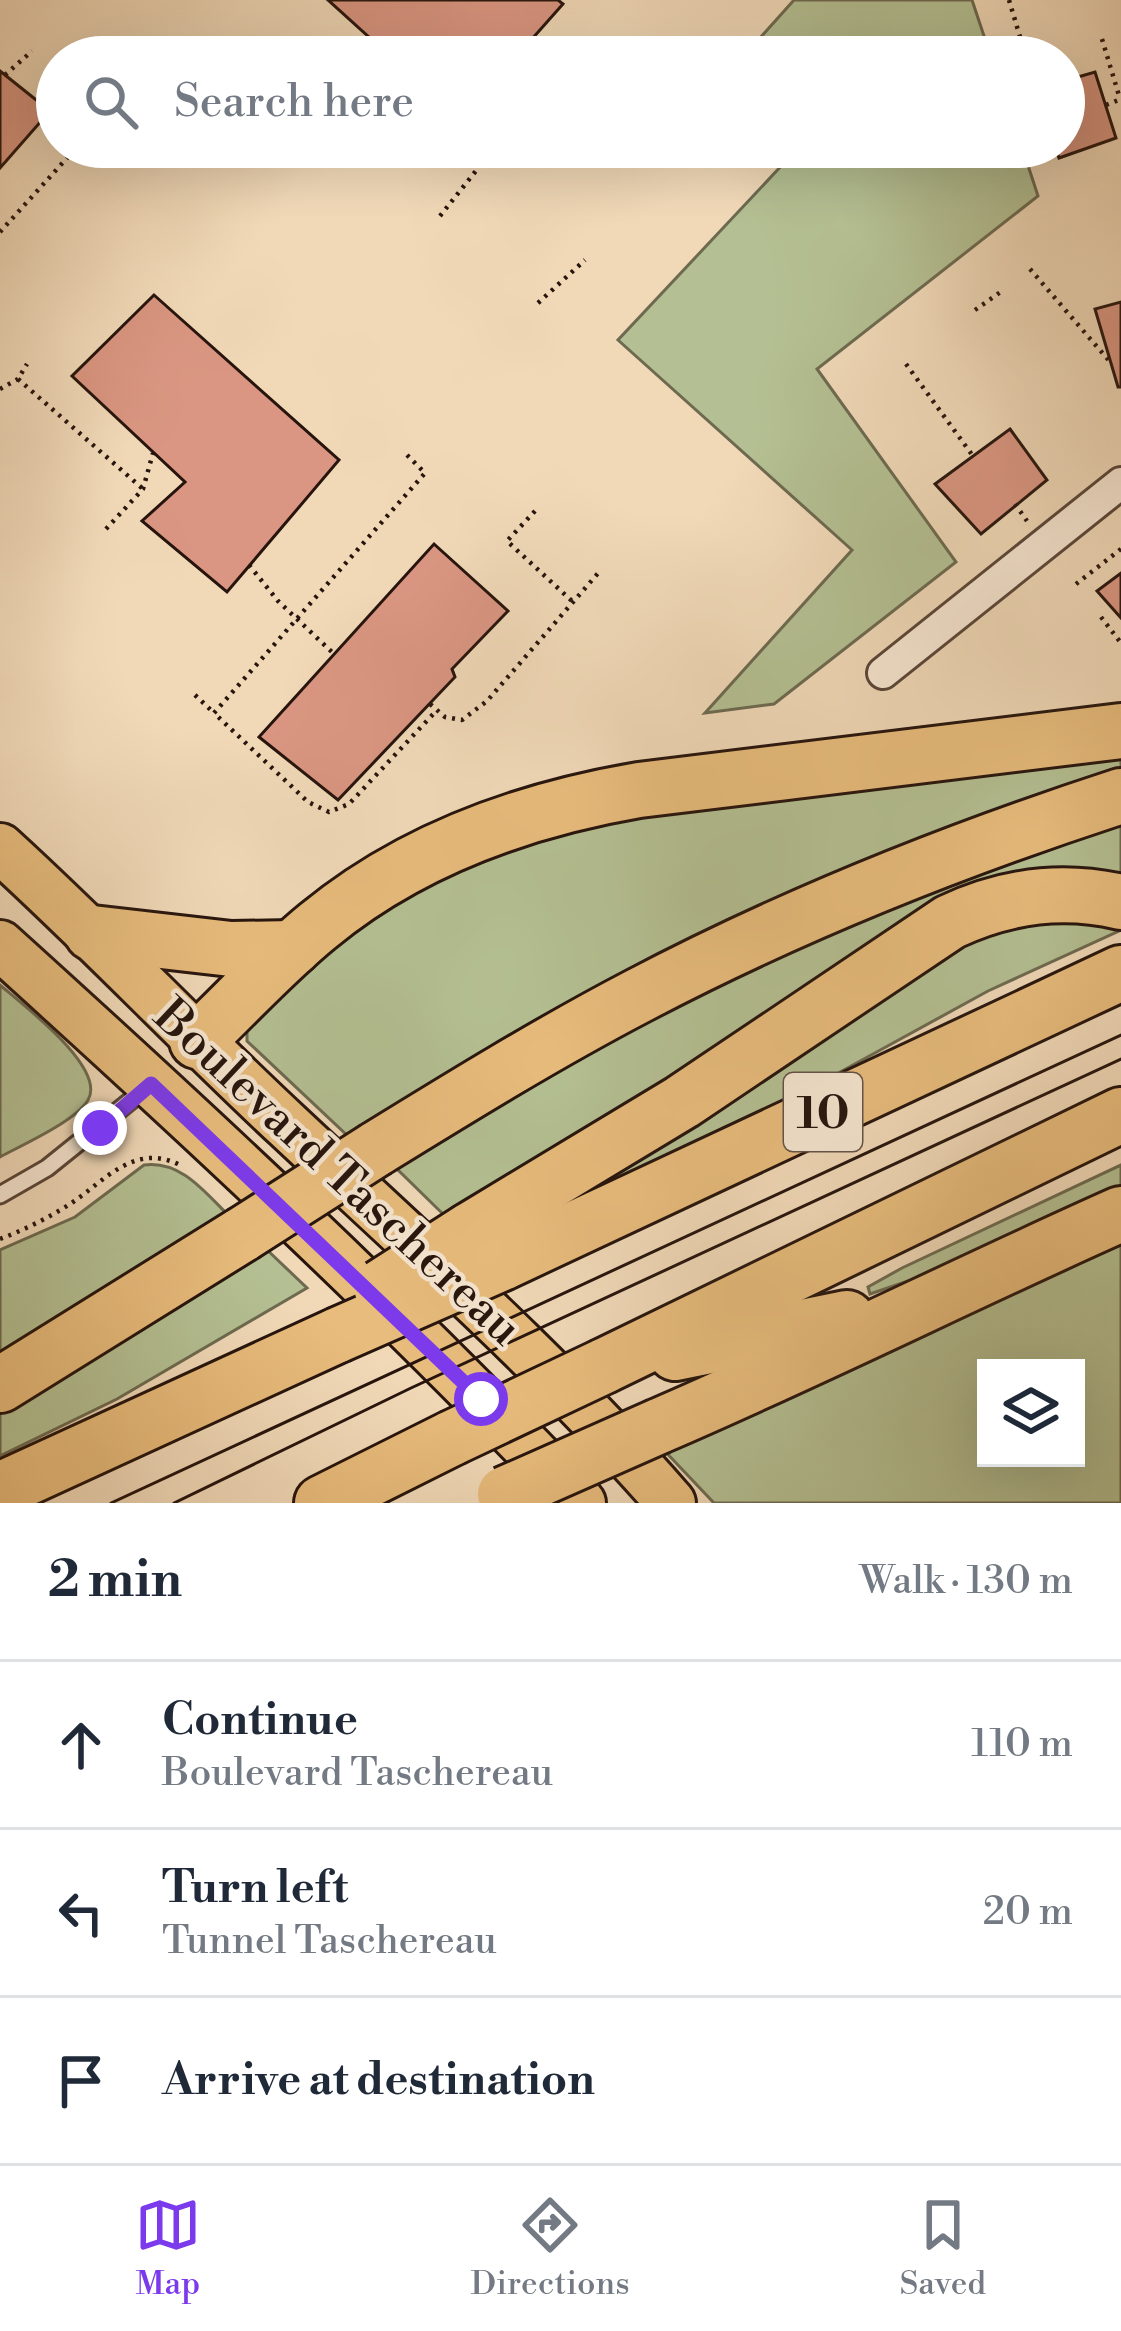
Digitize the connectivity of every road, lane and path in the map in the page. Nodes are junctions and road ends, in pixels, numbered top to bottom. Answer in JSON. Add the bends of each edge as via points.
{"nodes":[{"id":1,"x":1009,"y":0,"type":"edge"},
{"id":2,"x":1020,"y":36,"type":"edge"},
{"id":3,"x":1102,"y":39,"type":"dead end"},
{"id":4,"x":32,"y":51,"type":"dead end"},
{"id":5,"x":5,"y":75,"type":"dead end"},
{"id":6,"x":1120,"y":99,"type":"edge"},
{"id":7,"x":1106,"y":105,"type":"dead end"},
{"id":8,"x":58,"y":168,"type":"edge"},
{"id":9,"x":478,"y":168,"type":"edge"},
{"id":10,"x":440,"y":216,"type":"dead end"},
{"id":11,"x":0,"y":232,"type":"edge"},
{"id":12,"x":585,"y":260,"type":"dead end"},
{"id":13,"x":1030,"y":269,"type":"dead end"},
{"id":14,"x":1002,"y":291,"type":"dead end"},
{"id":15,"x":538,"y":303,"type":"dead end"},
{"id":16,"x":975,"y":310,"type":"dead end"},
{"id":17,"x":1111,"y":363,"type":"dead end"},
{"id":18,"x":27,"y":364,"type":"dead end"},
{"id":19,"x":906,"y":364,"type":"dead end"},
{"id":20,"x":18,"y":379,"type":"junction"},
{"id":21,"x":0,"y":389,"type":"edge"},
{"id":22,"x":153,"y":453,"type":"dead end"},
{"id":23,"x":407,"y":454,"type":"dead end"},
{"id":24,"x":973,"y":456,"type":"dead end"},
{"id":25,"x":1121,"y":483,"type":"edge"},
{"id":26,"x":143,"y":489,"type":"junction"},
{"id":27,"x":535,"y":511,"type":"dead end"},
{"id":28,"x":106,"y":529,"type":"dead end"},
{"id":29,"x":1121,"y":549,"type":"edge"},
{"id":30,"x":249,"y":566,"type":"dead end"},
{"id":31,"x":600,"y":571,"type":"dead end"},
{"id":32,"x":1076,"y":584,"type":"dead end"},
{"id":33,"x":573,"y":602,"type":"junction"},
{"id":34,"x":1101,"y":617,"type":"dead end"},
{"id":35,"x":296,"y":619,"type":"junction"},
{"id":36,"x":1121,"y":643,"type":"edge"},
{"id":37,"x":334,"y":654,"type":"dead end"},
{"id":38,"x":884,"y":674,"type":"dead end"},
{"id":39,"x":195,"y":695,"type":"dead end"},
{"id":40,"x":430,"y":704,"type":"dead end"},
{"id":41,"x":437,"y":710,"type":"junction"},
{"id":42,"x":214,"y":713,"type":"junction"},
{"id":43,"x":1121,"y":731,"type":"edge"},
{"id":44,"x":1121,"y":796,"type":"edge"},
{"id":45,"x":0,"y":848,"type":"edge"},
{"id":46,"x":1121,"y":902,"type":"edge"},
{"id":47,"x":92,"y":933,"type":"junction"},
{"id":48,"x":0,"y":944,"type":"edge"},
{"id":49,"x":293,"y":948,"type":"junction"},
{"id":50,"x":1121,"y":973,"type":"edge"},
{"id":51,"x":197,"y":1041,"type":"junction"},
{"id":52,"x":151,"y":1084,"type":"junction"},
{"id":53,"x":1121,"y":1115,"type":"edge"},
{"id":54,"x":189,"y":1172,"type":"dead end"},
{"id":55,"x":0,"y":1196,"type":"edge"},
{"id":56,"x":1121,"y":1214,"type":"edge"},
{"id":57,"x":0,"y":1239,"type":"edge"},
{"id":58,"x":486,"y":1246,"type":"junction"},
{"id":59,"x":976,"y":1279,"type":"junction"},
{"id":60,"x":604,"y":1366,"type":"junction"},
{"id":61,"x":0,"y":1385,"type":"edge"},
{"id":62,"x":0,"y":1490,"type":"edge"},
{"id":63,"x":495,"y":1498,"type":"edge"},
{"id":64,"x":322,"y":1503,"type":"edge"},
{"id":65,"x":581,"y":1503,"type":"edge"},
{"id":66,"x":671,"y":1503,"type":"edge"}],
"edges":[{"from":1,"to":2,"type":"path"},
{"from":3,"to":6,"type":"path"},
{"from":4,"to":5,"type":"path"},
{"from":6,"to":7,"type":"path"},
{"from":8,"to":11,"type":"path"},
{"from":9,"to":10,"type":"path"},
{"from":12,"to":15,"type":"path"},
{"from":13,"to":17,"type":"path"},
{"from":14,"to":16,"type":"path"},
{"from":18,"to":20,"type":"path"},
{"from":19,"to":24,"type":"path"},
{"from":20,"to":21,"type":"path"},
{"from":20,"to":26,"type":"path"},
{"from":22,"to":26,"type":"path"},
{"from":23,"to":35,"type":"path","via":[[425,473]]},
{"from":25,"to":38,"type":"street"},
{"from":26,"to":28,"type":"path"},
{"from":27,"to":33,"type":"path","via":[[507,541]]},
{"from":29,"to":32,"type":"path"},
{"from":30,"to":35,"type":"path"},
{"from":31,"to":33,"type":"path"},
{"from":33,"to":41,"type":"path","via":[[487,701],[462,720]]},
{"from":34,"to":36,"type":"path"},
{"from":35,"to":37,"type":"path"},
{"from":35,"to":42,"type":"path"},
{"from":39,"to":42,"type":"path"},
{"from":40,"to":41,"type":"path"},
{"from":41,"to":42,"type":"path","via":[[350,803],[329,812],[308,802]]},
{"from":43,"to":49,"type":"highway","via":[[639,790],[548,809],[412,864]]},
{"from":44,"to":61,"type":"highway","bridge":true,"via":[[964,850],[762,935],[568,1033]]},
{"from":45,"to":47,"type":"main road","name":"Boulevard Taschereau"},
{"from":46,"to":58,"type":"highway","via":[[1030,896],[950,922]]},
{"from":47,"to":49,"type":"highway"},
{"from":47,"to":51,"type":"main road","name":"Boulevard Taschereau"},
{"from":48,"to":52,"type":"main road","name":"Boulevard Taschereau"},
{"from":49,"to":51,"type":"highway"},
{"from":50,"to":58,"type":"highway","number":"10"},
{"from":51,"to":52,"type":"main road"},
{"from":51,"to":66,"type":"main road","name":"Boulevard Taschereau","via":[[476,1298]]},
{"from":52,"to":55,"type":"lane"},
{"from":52,"to":65,"type":"main road","name":"Boulevard Taschereau"},
{"from":53,"to":60,"type":"highway"},
{"from":54,"to":57,"type":"path","via":[[143,1157]]},
{"from":56,"to":59,"type":"highway"},
{"from":58,"to":62,"type":"highway","number":"10","bridge":true,"via":[[228,1383]]},
{"from":59,"to":60,"type":"highway","via":[[822,1326]]},
{"from":59,"to":63,"type":"highway","bridge":true},
{"from":60,"to":64,"type":"highway","bridge":true}]}
